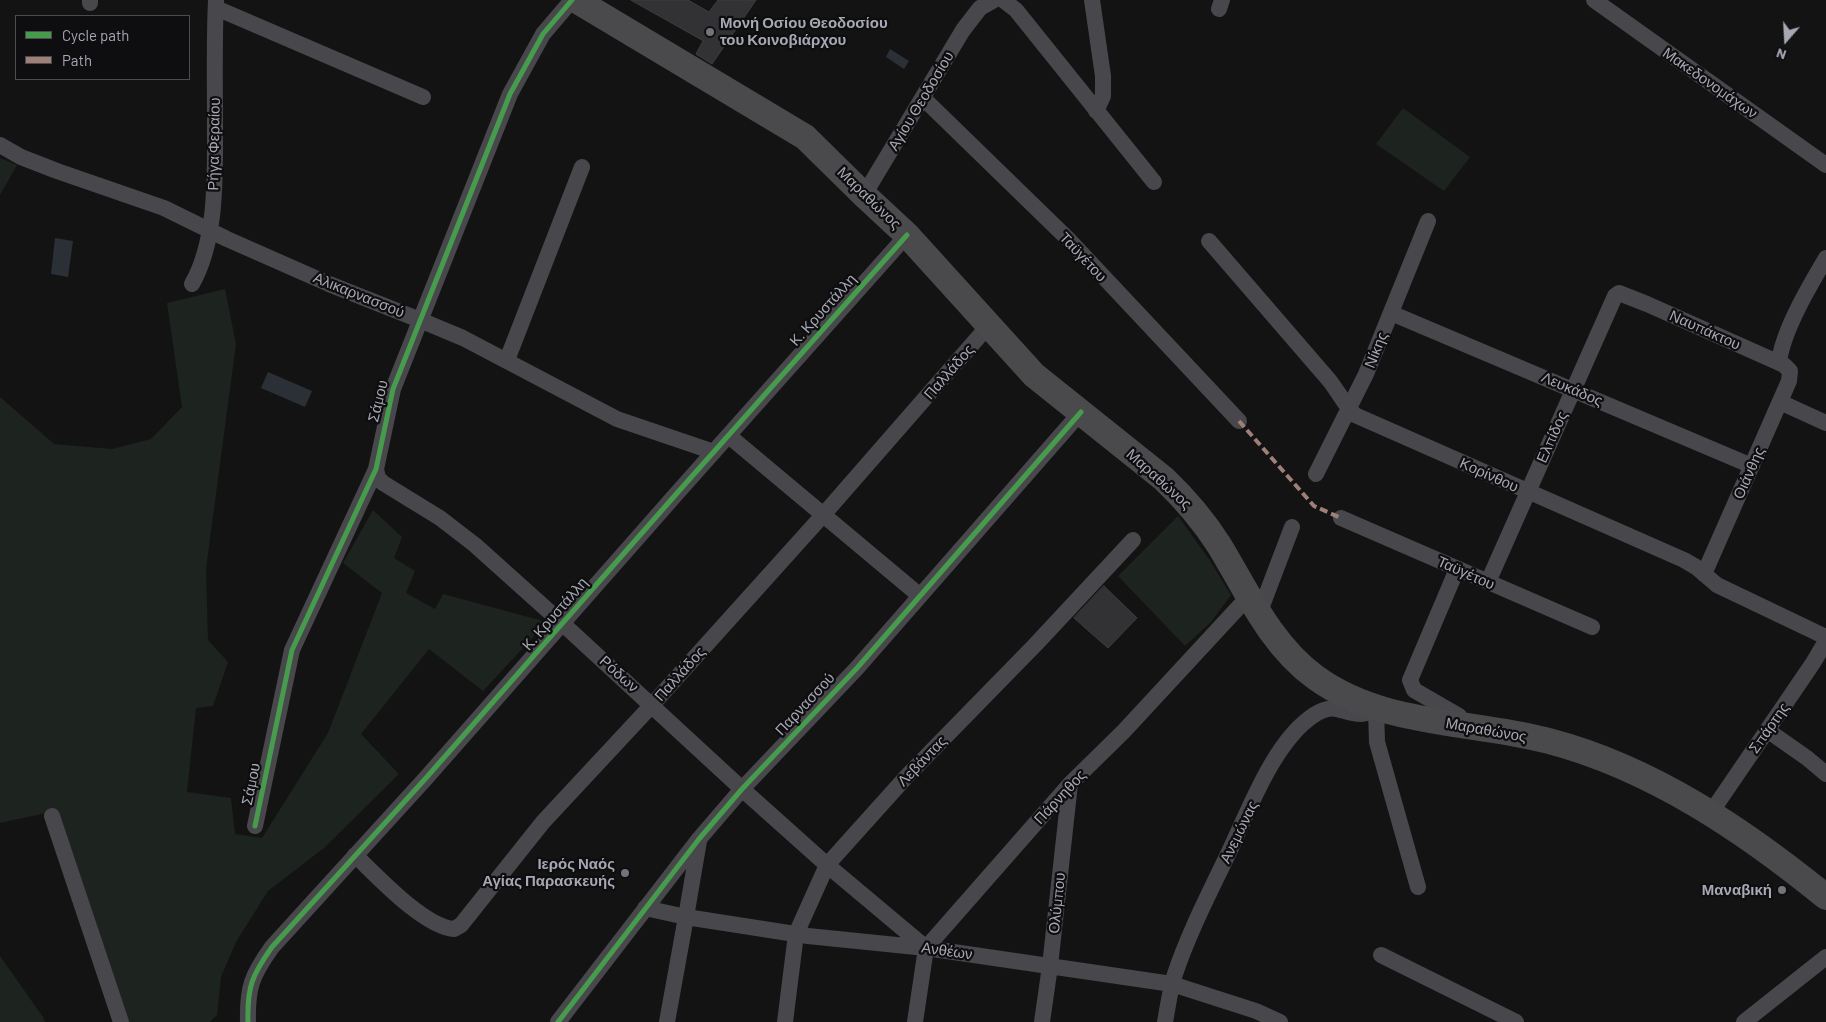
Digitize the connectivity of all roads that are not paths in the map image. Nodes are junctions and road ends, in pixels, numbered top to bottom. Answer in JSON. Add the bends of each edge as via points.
{"nodes":[{"id":1,"x":572,"y":0,"type":"edge"},
{"id":2,"x":576,"y":0,"type":"edge"},
{"id":3,"x":1003,"y":0,"type":"edge"},
{"id":4,"x":1092,"y":0,"type":"edge"},
{"id":5,"x":1594,"y":0,"type":"edge"},
{"id":6,"x":216,"y":4,"type":"edge"},
{"id":7,"x":987,"y":4,"type":"edge"},
{"id":8,"x":423,"y":97,"type":"dead end"},
{"id":9,"x":924,"y":98,"type":"junction"},
{"id":10,"x":1096,"y":112,"type":"junction"},
{"id":11,"x":0,"y":145,"type":"edge"},
{"id":12,"x":1826,"y":165,"type":"edge"},
{"id":13,"x":582,"y":168,"type":"dead end"},
{"id":14,"x":1154,"y":182,"type":"dead end"},
{"id":15,"x":864,"y":195,"type":"junction"},
{"id":16,"x":1428,"y":221,"type":"dead end"},
{"id":17,"x":209,"y":230,"type":"junction"},
{"id":18,"x":907,"y":235,"type":"junction"},
{"id":19,"x":1209,"y":241,"type":"dead end"},
{"id":20,"x":1826,"y":258,"type":"edge"},
{"id":21,"x":192,"y":284,"type":"dead end"},
{"id":22,"x":1618,"y":293,"type":"joint"},
{"id":23,"x":1391,"y":313,"type":"junction"},
{"id":24,"x":420,"y":320,"type":"junction"},
{"id":25,"x":989,"y":325,"type":"junction"},
{"id":26,"x":507,"y":360,"type":"junction"},
{"id":27,"x":1784,"y":367,"type":"junction"},
{"id":28,"x":1574,"y":389,"type":"junction"},
{"id":29,"x":1780,"y":402,"type":"junction"},
{"id":30,"x":1349,"y":409,"type":"junction"},
{"id":31,"x":1081,"y":412,"type":"junction"},
{"id":32,"x":1238,"y":421,"type":"dead end"},
{"id":33,"x":1826,"y":423,"type":"edge"},
{"id":34,"x":729,"y":436,"type":"junction"},
{"id":35,"x":714,"y":452,"type":"junction"},
{"id":36,"x":1752,"y":466,"type":"junction"},
{"id":37,"x":376,"y":469,"type":"junction"},
{"id":38,"x":1316,"y":474,"type":"dead end"},
{"id":39,"x":1528,"y":492,"type":"junction"},
{"id":40,"x":824,"y":514,"type":"junction"},
{"id":41,"x":1341,"y":518,"type":"dead end"},
{"id":42,"x":1292,"y":527,"type":"dead end"},
{"id":43,"x":1132,"y":540,"type":"dead end"},
{"id":44,"x":1457,"y":569,"type":"junction"},
{"id":45,"x":1704,"y":574,"type":"junction"},
{"id":46,"x":1488,"y":582,"type":"junction"},
{"id":47,"x":919,"y":595,"type":"junction"},
{"id":48,"x":1254,"y":605,"type":"junction"},
{"id":49,"x":563,"y":624,"type":"junction"},
{"id":50,"x":1592,"y":627,"type":"dead end"},
{"id":51,"x":1826,"y":639,"type":"edge"},
{"id":52,"x":652,"y":705,"type":"junction"},
{"id":53,"x":1376,"y":708,"type":"junction"},
{"id":54,"x":1460,"y":725,"type":"junction"},
{"id":55,"x":1767,"y":730,"type":"junction"},
{"id":56,"x":1826,"y":774,"type":"edge"},
{"id":57,"x":1070,"y":784,"type":"junction"},
{"id":58,"x":742,"y":789,"type":"junction"},
{"id":59,"x":1710,"y":814,"type":"junction"},
{"id":60,"x":52,"y":816,"type":"dead end"},
{"id":61,"x":255,"y":826,"type":"dead end"},
{"id":62,"x":699,"y":839,"type":"junction"},
{"id":63,"x":355,"y":855,"type":"junction"},
{"id":64,"x":827,"y":865,"type":"junction"},
{"id":65,"x":1418,"y":888,"type":"dead end"},
{"id":66,"x":1826,"y":897,"type":"edge"},
{"id":67,"x":646,"y":908,"type":"junction"},
{"id":68,"x":686,"y":917,"type":"junction"},
{"id":69,"x":796,"y":934,"type":"junction"},
{"id":70,"x":926,"y":948,"type":"junction"},
{"id":71,"x":1382,"y":955,"type":"dead end"},
{"id":72,"x":1826,"y":957,"type":"edge"},
{"id":73,"x":1050,"y":966,"type":"junction"},
{"id":74,"x":1172,"y":984,"type":"junction"},
{"id":75,"x":1506,"y":1020,"type":"edge"},
{"id":76,"x":121,"y":1022,"type":"edge"},
{"id":77,"x":248,"y":1022,"type":"edge"},
{"id":78,"x":558,"y":1022,"type":"edge"},
{"id":79,"x":667,"y":1022,"type":"edge"},
{"id":80,"x":784,"y":1022,"type":"edge"},
{"id":81,"x":915,"y":1022,"type":"edge"},
{"id":82,"x":1042,"y":1022,"type":"edge"},
{"id":83,"x":1165,"y":1022,"type":"edge"},
{"id":84,"x":1280,"y":1022,"type":"edge"},
{"id":85,"x":1744,"y":1022,"type":"edge"}],
"edges":[{"from":1,"to":24,"type":"street","name":"Σάμου","via":[[543,34],[510,94]]},
{"from":2,"to":15,"type":"main road","name":"Μαραθώνος","via":[[805,137]]},
{"from":3,"to":10,"type":"street","via":[[1016,10]]},
{"from":4,"to":10,"type":"street","via":[[1104,89]]},
{"from":5,"to":12,"type":"street","name":"Μακεδονομάχων"},
{"from":6,"to":8,"type":"street"},
{"from":6,"to":17,"type":"street","name":"Ρήγα Φεραίου","via":[[214,178]]},
{"from":7,"to":9,"type":"street","name":"Αγίου Θεοδοσίου","via":[[963,30]]},
{"from":9,"to":15,"type":"street","name":"Αγίου Θεοδοσίου"},
{"from":9,"to":32,"type":"street","name":"Ταϋγέτου","via":[[1069,240]]},
{"from":10,"to":14,"type":"street"},
{"from":11,"to":17,"type":"street","name":"Αλικαρνασσού","via":[[56,171],[155,204]]},
{"from":13,"to":26,"type":"street"},
{"from":15,"to":18,"type":"main road","name":"Μαραθώνος"},
{"from":16,"to":23,"type":"street","name":"Νίκης"},
{"from":17,"to":21,"type":"street","name":"Ρήγα Φεραίου","via":[[201,265]]},
{"from":17,"to":24,"type":"street","name":"Αλικαρνασσού","via":[[329,284]]},
{"from":18,"to":25,"type":"main road","name":"Μαραθώνος"},
{"from":18,"to":34,"type":"street","name":"Κ. Κρυστάλλη"},
{"from":19,"to":30,"type":"street","name":"Κορίνθου","via":[[1334,387]]},
{"from":20,"to":27,"type":"street","name":"Οιάνθης","via":[[1787,332],[1780,354]]},
{"from":22,"to":27,"type":"street","name":"Ναυπάκτου"},
{"from":22,"to":28,"type":"street","name":"Ελπίδος"},
{"from":23,"to":28,"type":"street","name":"Λευκάδος"},
{"from":23,"to":30,"type":"street","name":"Νίκης"},
{"from":24,"to":26,"type":"street","name":"Αλικαρνασσού"},
{"from":24,"to":37,"type":"street","name":"Σάμου","via":[[392,389]]},
{"from":25,"to":31,"type":"main road","name":"Μαραθώνος","via":[[1034,375]]},
{"from":25,"to":40,"type":"street","name":"Παλλάδος"},
{"from":26,"to":35,"type":"street","name":"Αλικαρνασσού","via":[[617,419]]},
{"from":27,"to":29,"type":"street","name":"Οιάνθης","via":[[1789,381]]},
{"from":28,"to":36,"type":"street","name":"Λευκάδος"},
{"from":28,"to":39,"type":"street","name":"Ελπίδος"},
{"from":29,"to":33,"type":"street"},
{"from":29,"to":36,"type":"street","name":"Οιάνθης"},
{"from":30,"to":38,"type":"street","name":"Νίκης"},
{"from":30,"to":39,"type":"street","name":"Κορίνθου","via":[[1359,417]]},
{"from":31,"to":47,"type":"street","name":"Παρνασσού"},
{"from":31,"to":48,"type":"main road","name":"Μαραθώνος","via":[[1164,479],[1188,504],[1218,544]]},
{"from":34,"to":35,"type":"street","name":"Κ. Κρυστάλλη"},
{"from":34,"to":40,"type":"street"},
{"from":35,"to":49,"type":"street","name":"Κ. Κρυστάλλη"},
{"from":36,"to":45,"type":"street","name":"Οιάνθης"},
{"from":37,"to":49,"type":"street","name":"Ρόδων","via":[[378,478],[385,485],[440,518],[475,545]]},
{"from":37,"to":61,"type":"street","name":"Σάμου","via":[[292,650]]},
{"from":39,"to":45,"type":"street","name":"Κορίνθου","via":[[1684,560]]},
{"from":39,"to":46,"type":"street","name":"Ελπίδος"},
{"from":40,"to":47,"type":"street"},
{"from":40,"to":52,"type":"street","name":"Παλλάδος"},
{"from":41,"to":44,"type":"street","name":"Ταϋγέτου"},
{"from":42,"to":48,"type":"street"},
{"from":43,"to":64,"type":"street","name":"Λεβάντας","via":[[907,776]]},
{"from":44,"to":46,"type":"street","name":"Ταϋγέτου"},
{"from":44,"to":54,"type":"street","via":[[1410,680],[1414,690],[1459,716]]},
{"from":45,"to":51,"type":"street","name":"Κορίνθου","via":[[1717,585]]},
{"from":46,"to":50,"type":"street","name":"Ταϋγέτου"},
{"from":47,"to":58,"type":"street","name":"Παρνασσού","via":[[856,668]]},
{"from":48,"to":53,"type":"main road","name":"Μαραθώνος","via":[[1293,658],[1315,677]]},
{"from":48,"to":57,"type":"street","name":"Πάρνηθος"},
{"from":49,"to":52,"type":"street","name":"Ρόδων"},
{"from":49,"to":63,"type":"street","name":"Κ. Κρυστάλλη"},
{"from":51,"to":55,"type":"street","name":"Σπάρτης"},
{"from":52,"to":58,"type":"street","name":"Ρόδων"},
{"from":52,"to":63,"type":"street","name":"Παλλάδος","via":[[543,822],[461,925],[454,929],[440,926],[416,910]]},
{"from":53,"to":54,"type":"main road","name":"Μαραθώνος","via":[[1402,716]]},
{"from":53,"to":65,"type":"street","via":[[1378,742]]},
{"from":53,"to":74,"type":"street","name":"Ανεμώνας","via":[[1363,714],[1336,708],[1322,711],[1302,725],[1282,749],[1264,778],[1220,871]]},
{"from":54,"to":59,"type":"main road","name":"Μαραθώνος","via":[[1548,740],[1575,748],[1632,771]]},
{"from":55,"to":56,"type":"street"},
{"from":55,"to":59,"type":"street","name":"Σπάρτης"},
{"from":57,"to":70,"type":"street","name":"Πάρνηθος"},
{"from":57,"to":73,"type":"street","name":"Ολύμπου"},
{"from":58,"to":62,"type":"street","name":"Παρνασσού"},
{"from":58,"to":64,"type":"street","name":"Ρόδων"},
{"from":59,"to":66,"type":"main road","name":"Μαραθώνος"},
{"from":60,"to":76,"type":"street"},
{"from":62,"to":67,"type":"street","name":"Παρνασσού"},
{"from":62,"to":68,"type":"street"},
{"from":63,"to":77,"type":"street","name":"Κ. Κρυστάλλη","via":[[262,961],[250,986]]},
{"from":64,"to":69,"type":"street","name":"Λεβάντας"},
{"from":64,"to":70,"type":"street","name":"Ρόδων"},
{"from":67,"to":68,"type":"street","name":"Ανθέων"},
{"from":67,"to":78,"type":"street","name":"Παρνασσού"},
{"from":68,"to":69,"type":"street","name":"Ανθέων"},
{"from":68,"to":79,"type":"street"},
{"from":69,"to":70,"type":"street","name":"Ανθέων"},
{"from":69,"to":80,"type":"street","name":"Λεβάντας"},
{"from":70,"to":73,"type":"street","name":"Ανθέων"},
{"from":70,"to":81,"type":"street"},
{"from":71,"to":75,"type":"street"},
{"from":72,"to":85,"type":"street"},
{"from":73,"to":74,"type":"street","name":"Ανθέων"},
{"from":73,"to":82,"type":"street","name":"Ολύμπου"},
{"from":74,"to":83,"type":"street","name":"Ανεμώνας"},
{"from":74,"to":84,"type":"street","name":"Ανθέων","via":[[1248,1008]]}]}
